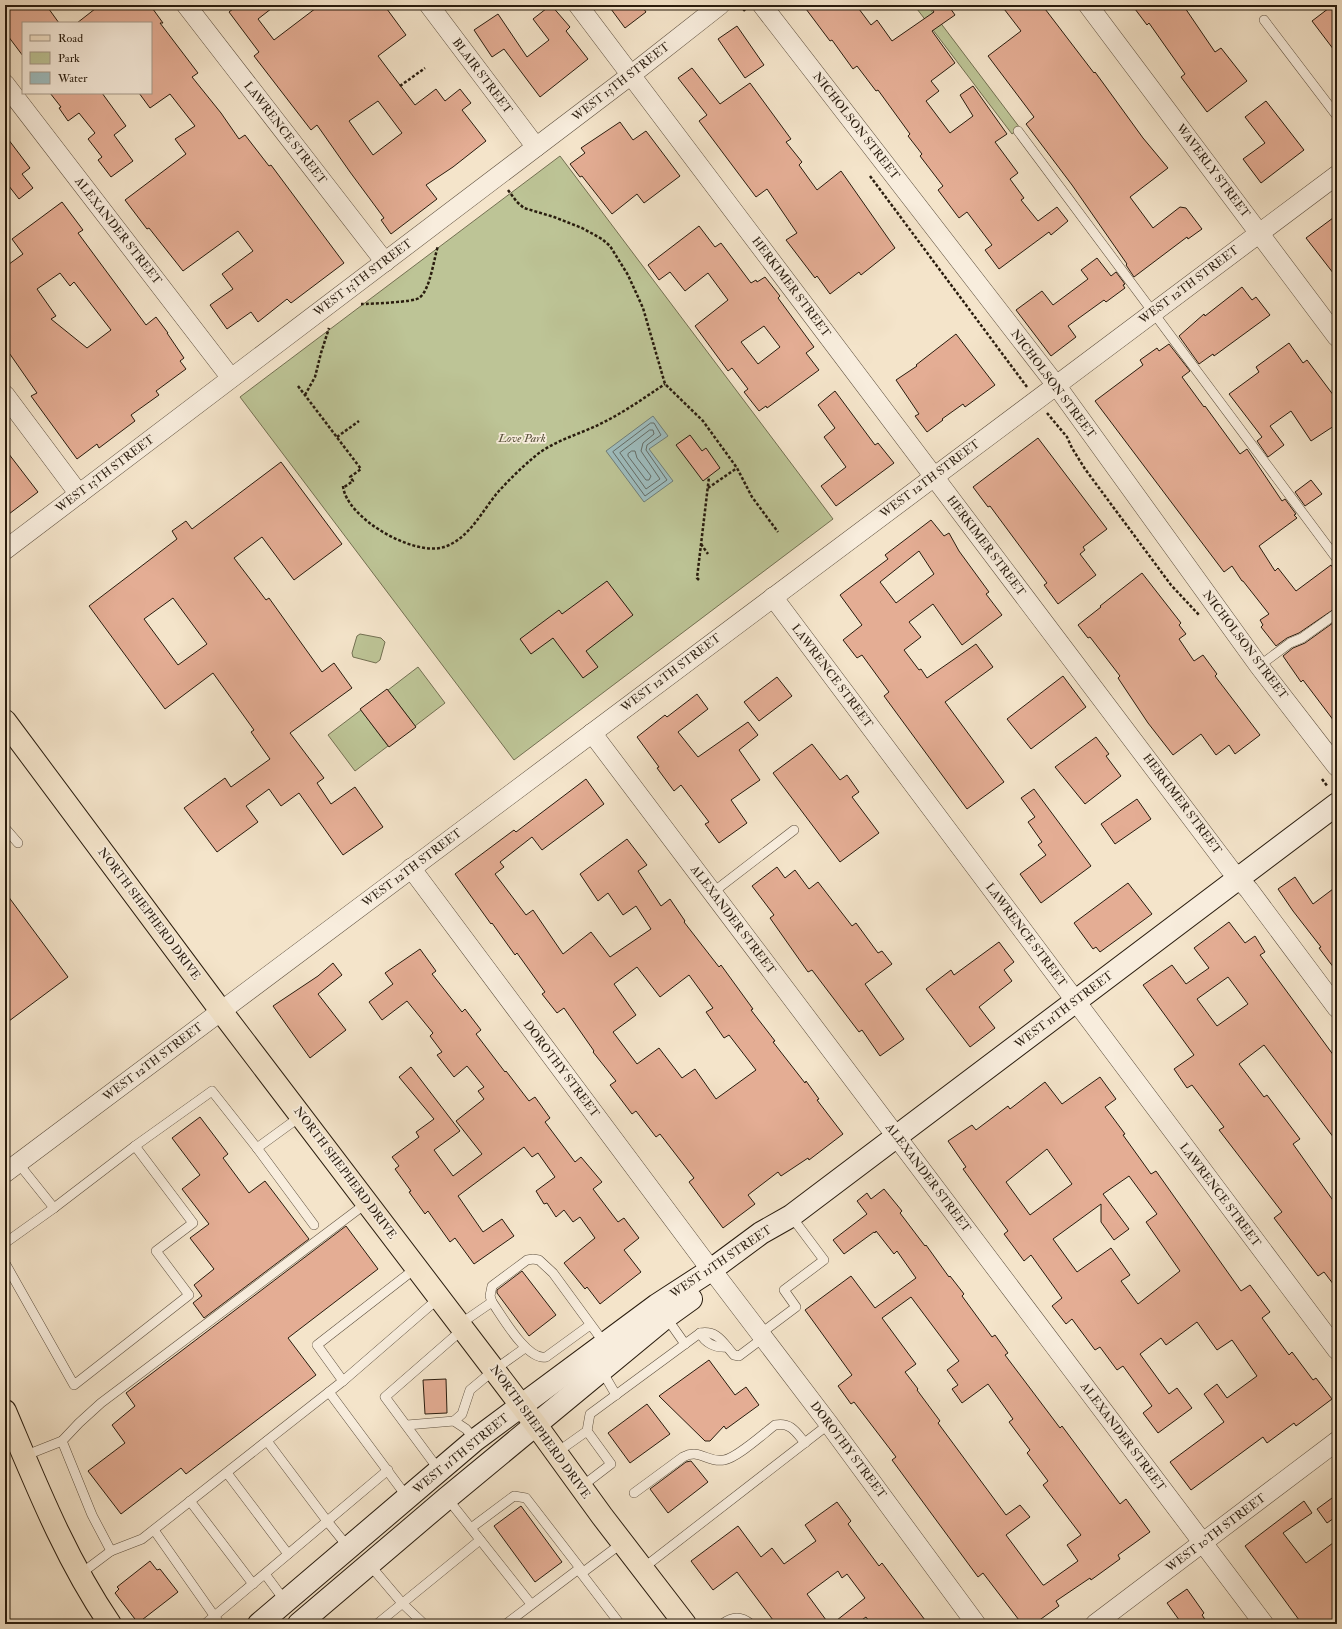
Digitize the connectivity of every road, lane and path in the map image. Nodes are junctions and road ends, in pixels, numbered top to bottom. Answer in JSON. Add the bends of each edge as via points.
{"nodes":[{"id":1,"x":186,"y":5,"type":"edge"},
{"id":2,"x":429,"y":5,"type":"edge"},
{"id":3,"x":578,"y":5,"type":"edge"},
{"id":4,"x":720,"y":5,"type":"edge"},
{"id":5,"x":740,"y":5,"type":"edge"},
{"id":6,"x":1088,"y":5,"type":"edge"},
{"id":7,"x":756,"y":11,"type":"edge"},
{"id":8,"x":1264,"y":20,"type":"dead end"},
{"id":9,"x":424,"y":68,"type":"dead end"},
{"id":10,"x":631,"y":75,"type":"junction"},
{"id":11,"x":5,"y":84,"type":"edge"},
{"id":12,"x":400,"y":86,"type":"dead end"},
{"id":13,"x":1337,"y":116,"type":"edge"},
{"id":14,"x":1018,"y":131,"type":"dead end"},
{"id":15,"x":536,"y":147,"type":"junction"},
{"id":16,"x":867,"y":172,"type":"dead end"},
{"id":17,"x":1337,"y":175,"type":"edge"},
{"id":18,"x":498,"y":176,"type":"junction"},
{"id":19,"x":1259,"y":233,"type":"junction"},
{"id":20,"x":438,"y":246,"type":"dead end"},
{"id":21,"x":385,"y":262,"type":"junction"},
{"id":22,"x":361,"y":304,"type":"dead end"},
{"id":23,"x":1152,"y":312,"type":"junction"},
{"id":24,"x":329,"y":328,"type":"dead end"},
{"id":25,"x":1337,"y":337,"type":"edge"},
{"id":26,"x":231,"y":378,"type":"junction"},
{"id":27,"x":665,"y":384,"type":"junction"},
{"id":28,"x":1056,"y":385,"type":"junction"},
{"id":29,"x":298,"y":386,"type":"dead end"},
{"id":30,"x":1028,"y":388,"type":"dead end"},
{"id":31,"x":5,"y":395,"type":"edge"},
{"id":32,"x":305,"y":395,"type":"junction"},
{"id":33,"x":1042,"y":407,"type":"dead end"},
{"id":34,"x":359,"y":421,"type":"dead end"},
{"id":35,"x":337,"y":437,"type":"junction"},
{"id":36,"x":736,"y":468,"type":"junction"},
{"id":37,"x":709,"y":477,"type":"dead end"},
{"id":38,"x":934,"y":477,"type":"junction"},
{"id":39,"x":708,"y":488,"type":"junction"},
{"id":40,"x":79,"y":494,"type":"junction"},
{"id":41,"x":778,"y":532,"type":"dead end"},
{"id":42,"x":701,"y":544,"type":"junction"},
{"id":43,"x":5,"y":550,"type":"edge"},
{"id":44,"x":708,"y":554,"type":"dead end"},
{"id":45,"x":1337,"y":559,"type":"edge"},
{"id":46,"x":698,"y":580,"type":"dead end"},
{"id":47,"x":773,"y":597,"type":"junction"},
{"id":48,"x":1337,"y":613,"type":"edge"},
{"id":49,"x":1200,"y":617,"type":"dead end"},
{"id":50,"x":1259,"y":666,"type":"junction"},
{"id":51,"x":5,"y":721,"type":"edge"},
{"id":52,"x":592,"y":733,"type":"junction"},
{"id":53,"x":1337,"y":767,"type":"edge"},
{"id":54,"x":1318,"y":774,"type":"dead end"},
{"id":55,"x":1333,"y":796,"type":"edge"},
{"id":56,"x":5,"y":828,"type":"edge"},
{"id":57,"x":794,"y":830,"type":"dead end"},
{"id":58,"x":18,"y":843,"type":"dead end"},
{"id":59,"x":411,"y":868,"type":"junction"},
{"id":60,"x":1239,"y":877,"type":"junction"},
{"id":61,"x":712,"y":892,"type":"junction"},
{"id":62,"x":1076,"y":1001,"type":"junction"},
{"id":63,"x":1337,"y":1008,"type":"edge"},
{"id":64,"x":221,"y":1011,"type":"junction"},
{"id":65,"x":301,"y":1116,"type":"junction"},
{"id":66,"x":896,"y":1137,"type":"junction"},
{"id":67,"x":136,"y":1146,"type":"junction"},
{"id":68,"x":257,"y":1148,"type":"junction"},
{"id":69,"x":12,"y":1168,"type":"edge"},
{"id":70,"x":368,"y":1202,"type":"junction"},
{"id":71,"x":54,"y":1208,"type":"junction"},
{"id":72,"x":791,"y":1216,"type":"junction"},
{"id":73,"x":314,"y":1225,"type":"dead end"},
{"id":74,"x":5,"y":1243,"type":"edge"},
{"id":75,"x":5,"y":1263,"type":"edge"},
{"id":76,"x":417,"y":1267,"type":"junction"},
{"id":77,"x":714,"y":1274,"type":"junction"},
{"id":78,"x":440,"y":1297,"type":"junction"},
{"id":79,"x":492,"y":1302,"type":"junction"},
{"id":80,"x":666,"y":1317,"type":"junction"},
{"id":81,"x":590,"y":1324,"type":"junction"},
{"id":82,"x":462,"y":1326,"type":"junction"},
{"id":83,"x":762,"y":1336,"type":"junction"},
{"id":84,"x":605,"y":1344,"type":"junction"},
{"id":85,"x":685,"y":1344,"type":"junction"},
{"id":86,"x":525,"y":1348,"type":"junction"},
{"id":87,"x":1337,"y":1350,"type":"edge"},
{"id":88,"x":494,"y":1370,"type":"junction"},
{"id":89,"x":602,"y":1372,"type":"junction"},
{"id":90,"x":344,"y":1381,"type":"junction"},
{"id":91,"x":329,"y":1392,"type":"junction"},
{"id":92,"x":616,"y":1395,"type":"junction"},
{"id":93,"x":521,"y":1406,"type":"junction"},
{"id":94,"x":5,"y":1411,"type":"edge"},
{"id":95,"x":454,"y":1422,"type":"junction"},
{"id":96,"x":829,"y":1424,"type":"junction"},
{"id":97,"x":406,"y":1425,"type":"junction"},
{"id":98,"x":536,"y":1425,"type":"junction"},
{"id":99,"x":587,"y":1431,"type":"junction"},
{"id":100,"x":475,"y":1440,"type":"junction"},
{"id":101,"x":62,"y":1441,"type":"junction"},
{"id":102,"x":267,"y":1441,"type":"junction"},
{"id":103,"x":1337,"y":1441,"type":"edge"},
{"id":104,"x":805,"y":1443,"type":"junction"},
{"id":105,"x":556,"y":1453,"type":"junction"},
{"id":106,"x":24,"y":1456,"type":"junction"},
{"id":107,"x":388,"y":1470,"type":"junction"},
{"id":108,"x":437,"y":1472,"type":"junction"},
{"id":109,"x":227,"y":1473,"type":"junction"},
{"id":110,"x":581,"y":1487,"type":"junction"},
{"id":111,"x":634,"y":1493,"type":"dead end"},
{"id":112,"x":407,"y":1497,"type":"junction"},
{"id":113,"x":447,"y":1498,"type":"junction"},
{"id":114,"x":190,"y":1501,"type":"junction"},
{"id":115,"x":327,"y":1522,"type":"junction"},
{"id":116,"x":471,"y":1528,"type":"junction"},
{"id":117,"x":154,"y":1530,"type":"junction"},
{"id":118,"x":480,"y":1540,"type":"junction"},
{"id":119,"x":1203,"y":1542,"type":"junction"},
{"id":120,"x":622,"y":1543,"type":"junction"},
{"id":121,"x":348,"y":1547,"type":"junction"},
{"id":122,"x":111,"y":1551,"type":"junction"},
{"id":123,"x":288,"y":1554,"type":"junction"},
{"id":124,"x":369,"y":1564,"type":"junction"},
{"id":125,"x":642,"y":1569,"type":"junction"},
{"id":126,"x":580,"y":1571,"type":"junction"},
{"id":127,"x":265,"y":1574,"type":"junction"},
{"id":128,"x":79,"y":1575,"type":"junction"},
{"id":129,"x":254,"y":1584,"type":"junction"},
{"id":130,"x":286,"y":1601,"type":"junction"},
{"id":131,"x":402,"y":1604,"type":"junction"},
{"id":132,"x":531,"y":1604,"type":"junction"},
{"id":133,"x":217,"y":1620,"type":"edge"},
{"id":134,"x":110,"y":1624,"type":"edge"},
{"id":135,"x":205,"y":1624,"type":"edge"},
{"id":136,"x":260,"y":1624,"type":"edge"},
{"id":137,"x":289,"y":1624,"type":"edge"},
{"id":138,"x":299,"y":1624,"type":"edge"},
{"id":139,"x":377,"y":1624,"type":"edge"},
{"id":140,"x":424,"y":1624,"type":"edge"},
{"id":141,"x":506,"y":1624,"type":"edge"},
{"id":142,"x":620,"y":1624,"type":"edge"},
{"id":143,"x":685,"y":1624,"type":"edge"},
{"id":144,"x":722,"y":1624,"type":"edge"},
{"id":145,"x":751,"y":1624,"type":"edge"},
{"id":146,"x":976,"y":1624,"type":"edge"},
{"id":147,"x":1095,"y":1624,"type":"edge"},
{"id":148,"x":1264,"y":1624,"type":"edge"}],
"edges":[{"from":1,"to":21,"type":"street","name":"LAWRENCE STREET"},
{"from":2,"to":15,"type":"street","name":"BLAIR STREET"},
{"from":3,"to":10,"type":"street","name":"HERKIMER STREET"},
{"from":4,"to":10,"type":"street","name":"WEST 13TH STREET"},
{"from":5,"to":7,"type":"path"},
{"from":6,"to":19,"type":"street","name":"WAVERLY STREET"},
{"from":7,"to":28,"type":"street","name":"NICHOLSON STREET"},
{"from":8,"to":13,"type":"lane"},
{"from":9,"to":12,"type":"path"},
{"from":10,"to":15,"type":"street","name":"WEST 13TH STREET"},
{"from":10,"to":38,"type":"street","name":"HERKIMER STREET"},
{"from":11,"to":26,"type":"street","name":"ALEXANDER STREET"},
{"from":14,"to":23,"type":"lane"},
{"from":15,"to":18,"type":"street","name":"WEST 13TH STREET"},
{"from":16,"to":30,"type":"path"},
{"from":17,"to":19,"type":"street","name":"WEST 12TH STREET"},
{"from":18,"to":21,"type":"street","name":"WEST 13TH STREET"},
{"from":18,"to":27,"type":"path","via":[[524,208],[582,228],[610,246],[628,275],[643,308]]},
{"from":19,"to":23,"type":"street","name":"WEST 12TH STREET"},
{"from":19,"to":25,"type":"street","name":"WAVERLY STREET"},
{"from":20,"to":22,"type":"path","via":[[426,288],[420,298]]},
{"from":21,"to":26,"type":"street","name":"WEST 13TH STREET"},
{"from":23,"to":28,"type":"street","name":"WEST 12TH STREET"},
{"from":23,"to":45,"type":"lane"},
{"from":24,"to":32,"type":"path","via":[[315,377]]},
{"from":26,"to":40,"type":"street","name":"WEST 13TH STREET"},
{"from":27,"to":35,"type":"path","via":[[613,418],[556,443],[538,454],[498,492],[458,540],[443,548],[418,546],[386,535],[356,509],[346,497],[343,487],[353,481],[350,477],[361,469]]},
{"from":27,"to":36,"type":"path","via":[[703,421]]},
{"from":28,"to":38,"type":"street","name":"WEST 12TH STREET"},
{"from":28,"to":50,"type":"street","name":"NICHOLSON STREET"},
{"from":29,"to":32,"type":"path"},
{"from":31,"to":40,"type":"street"},
{"from":32,"to":35,"type":"path"},
{"from":33,"to":49,"type":"path","via":[[1068,437],[1085,469],[1167,579]]},
{"from":34,"to":35,"type":"path"},
{"from":36,"to":39,"type":"path"},
{"from":36,"to":41,"type":"path","via":[[752,497]]},
{"from":37,"to":39,"type":"path"},
{"from":38,"to":47,"type":"street","name":"WEST 12TH STREET"},
{"from":38,"to":60,"type":"street","name":"HERKIMER STREET","via":[[1230,869]]},
{"from":39,"to":42,"type":"path"},
{"from":40,"to":43,"type":"street","name":"WEST 13TH STREET"},
{"from":42,"to":44,"type":"path"},
{"from":42,"to":46,"type":"path"},
{"from":47,"to":52,"type":"street","name":"WEST 12TH STREET"},
{"from":47,"to":62,"type":"street","name":"LAWRENCE STREET"},
{"from":48,"to":50,"type":"lane"},
{"from":50,"to":53,"type":"street","name":"NICHOLSON STREET"},
{"from":51,"to":64,"type":"main road","name":"NORTH SHEPHERD DRIVE"},
{"from":52,"to":59,"type":"street","name":"WEST 12TH STREET"},
{"from":52,"to":61,"type":"street","name":"ALEXANDER STREET"},
{"from":54,"to":55,"type":"path"},
{"from":55,"to":60,"type":"main road","name":"WEST 11TH STREET"},
{"from":56,"to":58,"type":"lane"},
{"from":57,"to":61,"type":"lane"},
{"from":59,"to":64,"type":"street","name":"WEST 12TH STREET"},
{"from":59,"to":77,"type":"street","name":"DOROTHY STREET"},
{"from":60,"to":62,"type":"main road","name":"WEST 11TH STREET"},
{"from":60,"to":63,"type":"street","name":"HERKIMER STREET"},
{"from":61,"to":66,"type":"street","name":"ALEXANDER STREET"},
{"from":62,"to":66,"type":"main road","name":"WEST 11TH STREET"},
{"from":62,"to":87,"type":"street","name":"LAWRENCE STREET"},
{"from":64,"to":65,"type":"main road","name":"NORTH SHEPHERD DRIVE"},
{"from":64,"to":69,"type":"street","name":"WEST 12TH STREET"},
{"from":65,"to":68,"type":"lane"},
{"from":65,"to":70,"type":"main road","name":"NORTH SHEPHERD DRIVE"},
{"from":66,"to":72,"type":"main road","name":"WEST 11TH STREET"},
{"from":66,"to":119,"type":"street","name":"ALEXANDER STREET"},
{"from":67,"to":68,"type":"lane","via":[[212,1091]]},
{"from":67,"to":71,"type":"lane"},
{"from":67,"to":75,"type":"lane","via":[[193,1223],[156,1251],[189,1295],[74,1385]]},
{"from":68,"to":73,"type":"lane"},
{"from":69,"to":71,"type":"lane"},
{"from":70,"to":76,"type":"main road","name":"NORTH SHEPHERD DRIVE"},
{"from":70,"to":101,"type":"lane","via":[[101,1403]]},
{"from":71,"to":74,"type":"lane"},
{"from":72,"to":77,"type":"main road","name":"WEST 11TH STREET","via":[[765,1243]]},
{"from":72,"to":83,"type":"lane","via":[[824,1260],[784,1290],[796,1308]]},
{"from":76,"to":78,"type":"main road","name":"NORTH SHEPHERD DRIVE"},
{"from":76,"to":90,"type":"lane","via":[[317,1345]]},
{"from":77,"to":80,"type":"main road","name":"WEST 11TH STREET"},
{"from":77,"to":83,"type":"street","name":"DOROTHY STREET"},
{"from":77,"to":84,"type":"main road","name":"WEST 11TH STREET","via":[[657,1305]]},
{"from":78,"to":82,"type":"main road","name":"NORTH SHEPHERD DRIVE"},
{"from":78,"to":90,"type":"lane"},
{"from":79,"to":81,"type":"lane","via":[[492,1286],[527,1260],[539,1260],[553,1274]]},
{"from":79,"to":82,"type":"lane"},
{"from":79,"to":86,"type":"lane"},
{"from":80,"to":85,"type":"lane"},
{"from":80,"to":89,"type":"main road","name":"WEST 11TH STREET"},
{"from":81,"to":84,"type":"lane"},
{"from":81,"to":86,"type":"lane","via":[[546,1357],[538,1357]]},
{"from":82,"to":88,"type":"main road","name":"NORTH SHEPHERD DRIVE"},
{"from":82,"to":97,"type":"lane","via":[[385,1397]]},
{"from":83,"to":85,"type":"lane","via":[[739,1356],[734,1355],[723,1340],[708,1332],[700,1333]]},
{"from":83,"to":96,"type":"street","name":"DOROTHY STREET"},
{"from":84,"to":93,"type":"main road","name":"WEST 11TH STREET"},
{"from":85,"to":92,"type":"lane"},
{"from":86,"to":88,"type":"lane"},
{"from":88,"to":93,"type":"main road","name":"NORTH SHEPHERD DRIVE"},
{"from":88,"to":95,"type":"lane","via":[[470,1390],[462,1414]]},
{"from":89,"to":92,"type":"lane"},
{"from":89,"to":98,"type":"main road","name":"WEST 11TH STREET"},
{"from":90,"to":91,"type":"lane"},
{"from":91,"to":102,"type":"lane"},
{"from":91,"to":107,"type":"lane"},
{"from":92,"to":99,"type":"lane","via":[[590,1414]]},
{"from":93,"to":98,"type":"main road","name":"NORTH SHEPHERD DRIVE"},
{"from":93,"to":100,"type":"main road","name":"WEST 11TH STREET"},
{"from":94,"to":106,"type":"main road"},
{"from":95,"to":97,"type":"lane"},
{"from":95,"to":100,"type":"lane","via":[[466,1429]]},
{"from":96,"to":104,"type":"lane"},
{"from":96,"to":146,"type":"street","name":"DOROTHY STREET"},
{"from":97,"to":108,"type":"lane"},
{"from":98,"to":105,"type":"main road","name":"NORTH SHEPHERD DRIVE"},
{"from":98,"to":113,"type":"main road","name":"WEST 11TH STREET"},
{"from":99,"to":105,"type":"lane"},
{"from":99,"to":110,"type":"lane","via":[[611,1464]]},
{"from":100,"to":108,"type":"main road","name":"WEST 11TH STREET"},
{"from":101,"to":106,"type":"lane"},
{"from":101,"to":122,"type":"lane","via":[[92,1515]]},
{"from":102,"to":109,"type":"lane"},
{"from":102,"to":115,"type":"lane"},
{"from":103,"to":119,"type":"street","name":"WEST 10TH STREET"},
{"from":104,"to":111,"type":"lane","via":[[790,1426],[775,1425],[730,1459],[715,1461],[697,1453],[690,1453]]},
{"from":104,"to":125,"type":"lane"},
{"from":105,"to":110,"type":"main road","name":"NORTH SHEPHERD DRIVE"},
{"from":106,"to":128,"type":"main road"},
{"from":107,"to":112,"type":"lane"},
{"from":107,"to":115,"type":"lane"},
{"from":108,"to":112,"type":"main road","name":"WEST 11TH STREET"},
{"from":108,"to":124,"type":"main road","via":[[415,1504],[382,1535]]},
{"from":109,"to":114,"type":"lane"},
{"from":109,"to":123,"type":"lane"},
{"from":110,"to":120,"type":"main road","name":"NORTH SHEPHERD DRIVE"},
{"from":112,"to":121,"type":"main road","name":"WEST 11TH STREET"},
{"from":113,"to":116,"type":"lane"},
{"from":113,"to":124,"type":"main road","name":"WEST 11TH STREET"},
{"from":114,"to":117,"type":"lane"},
{"from":114,"to":129,"type":"lane"},
{"from":115,"to":121,"type":"lane"},
{"from":115,"to":123,"type":"lane"},
{"from":116,"to":118,"type":"lane"},
{"from":116,"to":126,"type":"lane","via":[[514,1496],[526,1498]]},
{"from":117,"to":122,"type":"lane","via":[[142,1539]]},
{"from":117,"to":133,"type":"lane"},
{"from":118,"to":131,"type":"lane"},
{"from":118,"to":132,"type":"lane"},
{"from":119,"to":147,"type":"street","name":"WEST 10TH STREET"},
{"from":119,"to":148,"type":"street","name":"ALEXANDER STREET"},
{"from":120,"to":125,"type":"main road","name":"NORTH SHEPHERD DRIVE"},
{"from":120,"to":126,"type":"lane"},
{"from":121,"to":130,"type":"main road","name":"WEST 11TH STREET"},
{"from":121,"to":137,"type":"main road","via":[[337,1574]]},
{"from":122,"to":128,"type":"lane"},
{"from":123,"to":127,"type":"lane"},
{"from":124,"to":131,"type":"lane"},
{"from":124,"to":138,"type":"main road","name":"WEST 11TH STREET"},
{"from":125,"to":143,"type":"main road","name":"NORTH SHEPHERD DRIVE"},
{"from":126,"to":132,"type":"lane"},
{"from":126,"to":142,"type":"lane"},
{"from":127,"to":129,"type":"lane"},
{"from":127,"to":130,"type":"lane"},
{"from":128,"to":134,"type":"main road"},
{"from":129,"to":133,"type":"lane"},
{"from":130,"to":136,"type":"main road","name":"WEST 11TH STREET"},
{"from":131,"to":139,"type":"lane"},
{"from":131,"to":140,"type":"lane"},
{"from":132,"to":141,"type":"lane"},
{"from":133,"to":135,"type":"lane"},
{"from":144,"to":145,"type":"lane","via":[[736,1617]]}]}
